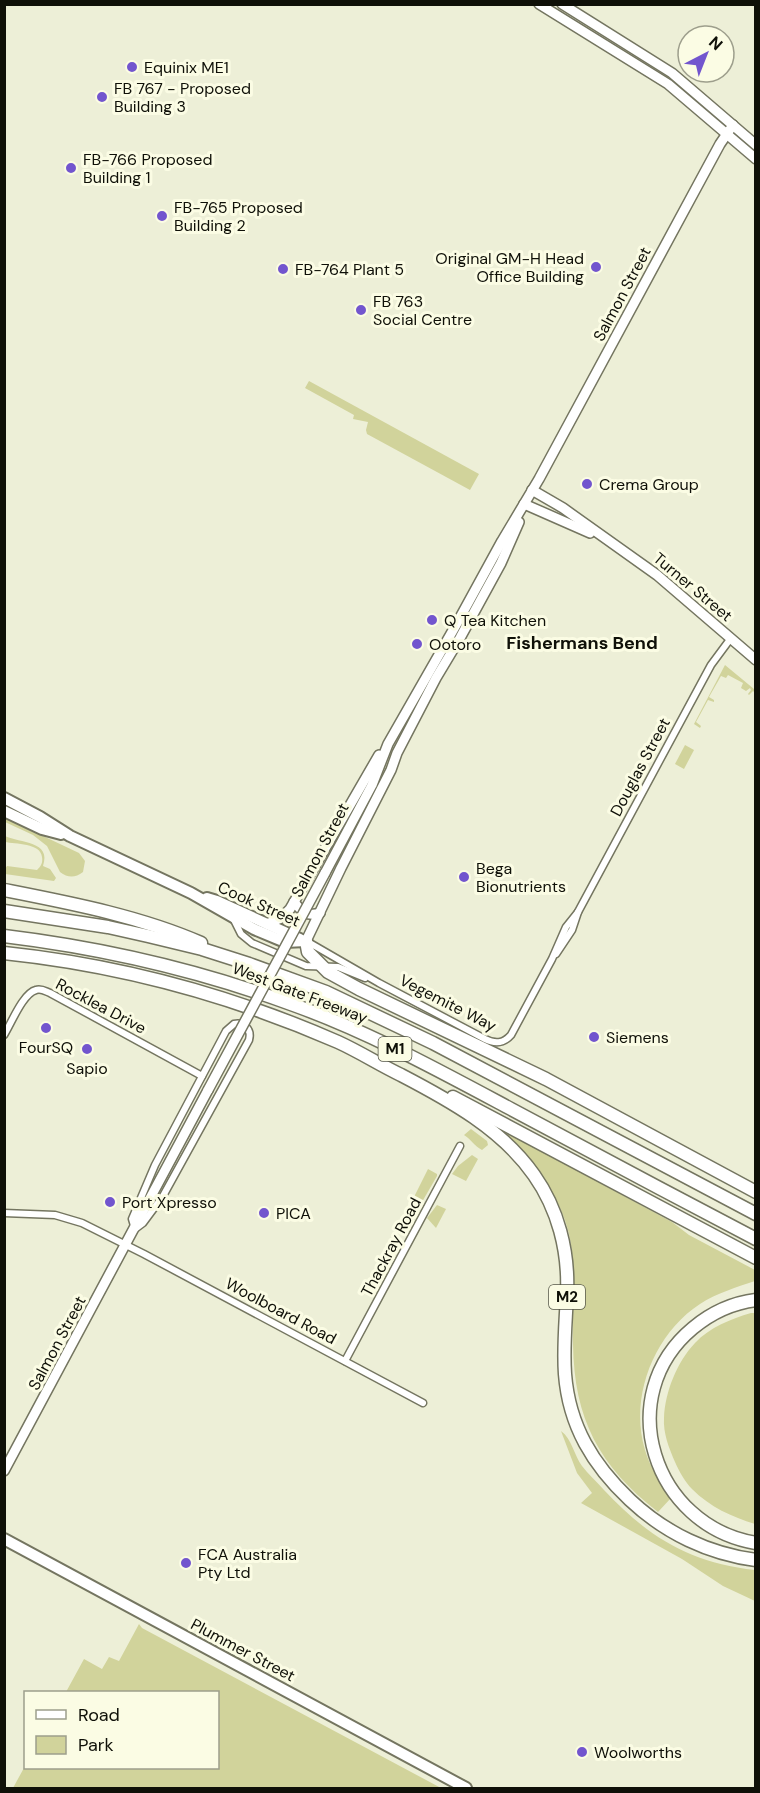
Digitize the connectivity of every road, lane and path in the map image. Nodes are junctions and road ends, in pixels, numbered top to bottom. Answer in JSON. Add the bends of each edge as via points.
{"nodes":[{"id":1,"x":539,"y":4,"type":"edge"},
{"id":2,"x":562,"y":4,"type":"edge"},
{"id":3,"x":733,"y":125,"type":"junction"},
{"id":4,"x":726,"y":134,"type":"junction"},
{"id":5,"x":756,"y":145,"type":"edge"},
{"id":6,"x":756,"y":159,"type":"edge"},
{"id":7,"x":533,"y":490,"type":"junction"},
{"id":8,"x":525,"y":505,"type":"junction"},
{"id":9,"x":609,"y":542,"type":"junction"},
{"id":10,"x":468,"y":613,"type":"junction"},
{"id":11,"x":731,"y":638,"type":"junction"},
{"id":12,"x":756,"y":660,"type":"edge"},
{"id":13,"x":388,"y":744,"type":"junction"},
{"id":14,"x":397,"y":753,"type":"junction"},
{"id":15,"x":372,"y":785,"type":"junction"},
{"id":16,"x":4,"y":798,"type":"edge"},
{"id":17,"x":4,"y":811,"type":"edge"},
{"id":18,"x":27,"y":816,"type":"junction"},
{"id":19,"x":4,"y":891,"type":"edge"},
{"id":20,"x":191,"y":893,"type":"junction"},
{"id":21,"x":294,"y":902,"type":"junction"},
{"id":22,"x":4,"y":911,"type":"edge"},
{"id":23,"x":320,"y":913,"type":"junction"},
{"id":24,"x":231,"y":916,"type":"junction"},
{"id":25,"x":267,"y":924,"type":"junction"},
{"id":26,"x":4,"y":936,"type":"edge"},
{"id":27,"x":306,"y":941,"type":"junction"},
{"id":28,"x":4,"y":953,"type":"edge"},
{"id":29,"x":19,"y":955,"type":"junction"},
{"id":30,"x":281,"y":956,"type":"joint"},
{"id":31,"x":4,"y":959,"type":"edge"},
{"id":32,"x":249,"y":964,"type":"junction"},
{"id":33,"x":322,"y":967,"type":"junction"},
{"id":34,"x":380,"y":983,"type":"junction"},
{"id":35,"x":326,"y":992,"type":"junction"},
{"id":36,"x":4,"y":1035,"type":"edge"},
{"id":37,"x":504,"y":1041,"type":"joint"},
{"id":38,"x":341,"y":1043,"type":"junction"},
{"id":39,"x":202,"y":1076,"type":"junction"},
{"id":40,"x":650,"y":1136,"type":"junction"},
{"id":41,"x":460,"y":1146,"type":"dead end"},
{"id":42,"x":756,"y":1192,"type":"edge"},
{"id":43,"x":4,"y":1213,"type":"edge"},
{"id":44,"x":756,"y":1214,"type":"edge"},
{"id":45,"x":135,"y":1229,"type":"junction"},
{"id":46,"x":756,"y":1239,"type":"edge"},
{"id":47,"x":126,"y":1245,"type":"junction"},
{"id":48,"x":756,"y":1258,"type":"edge"},
{"id":49,"x":756,"y":1300,"type":"edge"},
{"id":50,"x":345,"y":1360,"type":"junction"},
{"id":51,"x":423,"y":1403,"type":"dead end"},
{"id":52,"x":4,"y":1471,"type":"edge"},
{"id":53,"x":4,"y":1539,"type":"edge"},
{"id":54,"x":756,"y":1543,"type":"edge"},
{"id":55,"x":756,"y":1560,"type":"edge"},
{"id":56,"x":466,"y":1788,"type":"edge"}],
"edges":[{"from":1,"to":4,"type":"street","via":[[668,84]]},
{"from":2,"to":3,"type":"street","via":[[667,69]]},
{"from":3,"to":4,"type":"street","name":"Salmon Street"},
{"from":3,"to":5,"type":"street"},
{"from":4,"to":6,"type":"street"},
{"from":4,"to":7,"type":"street","name":"Salmon Street"},
{"from":7,"to":8,"type":"street","name":"Salmon Street"},
{"from":7,"to":9,"type":"street","name":"Turner Street"},
{"from":8,"to":9,"type":"street","name":"Turner Street"},
{"from":8,"to":10,"type":"street","name":"Salmon Street"},
{"from":9,"to":11,"type":"street","name":"Turner Street","via":[[657,575]]},
{"from":10,"to":13,"type":"street","name":"Salmon Street"},
{"from":10,"to":14,"type":"street","name":"Salmon Street"},
{"from":11,"to":12,"type":"street","name":"Turner Street"},
{"from":11,"to":37,"type":"street","name":"Douglas Street","via":[[711,665],[564,945]]},
{"from":13,"to":15,"type":"street","name":"Salmon Street"},
{"from":13,"to":21,"type":"street","name":"Salmon Street"},
{"from":14,"to":15,"type":"street","name":"Salmon Street"},
{"from":14,"to":23,"type":"street","name":"Salmon Street"},
{"from":15,"to":45,"type":"street","name":"Salmon Street","bridge":true},
{"from":16,"to":18,"type":"main road","name":"Cook Street"},
{"from":17,"to":18,"type":"main road","name":"Cook Street"},
{"from":18,"to":20,"type":"main road","name":"Cook Street"},
{"from":19,"to":32,"type":"highway","via":[[63,901],[176,932]]},
{"from":20,"to":24,"type":"main road","name":"Cook Street"},
{"from":20,"to":25,"type":"main road","name":"Cook Street"},
{"from":21,"to":23,"type":"street","via":[[307,914]]},
{"from":21,"to":25,"type":"street","name":"Salmon Street","via":[[283,917]]},
{"from":22,"to":32,"type":"highway","name":"West Gate Freeway","number":"M1","via":[[108,927]]},
{"from":23,"to":27,"type":"street","name":"Salmon Street"},
{"from":24,"to":27,"type":"main road","name":"Cook Street","via":[[277,940]]},
{"from":24,"to":30,"type":"street","name":"Cook Street","via":[[246,940]]},
{"from":25,"to":27,"type":"main road","name":"Cook Street"},
{"from":26,"to":46,"type":"highway","name":"West Gate Freeway","number":"M1","via":[[145,960],[238,985],[323,1017],[446,1075]]},
{"from":27,"to":33,"type":"highway","via":[[308,952]]},
{"from":27,"to":34,"type":"street","name":"Vegemite Way"},
{"from":28,"to":29,"type":"highway","number":"M1"},
{"from":29,"to":31,"type":"highway"},
{"from":29,"to":38,"type":"highway","number":"M1","via":[[122,972],[218,998]]},
{"from":30,"to":33,"type":"street","name":"Vegemite Way","via":[[306,966]]},
{"from":32,"to":35,"type":"highway","name":"West Gate Freeway","number":"M1"},
{"from":33,"to":34,"type":"street","name":"Vegemite Way","via":[[341,968]]},
{"from":33,"to":40,"type":"highway"},
{"from":34,"to":37,"type":"street","name":"Vegemite Way","via":[[489,1041]]},
{"from":35,"to":40,"type":"highway","via":[[378,1008],[517,1070]]},
{"from":35,"to":44,"type":"highway","name":"West Gate Freeway","number":"M1","via":[[433,1043]]},
{"from":36,"to":39,"type":"street","name":"Rocklea Drive","via":[[23,1002],[40,989]]},
{"from":38,"to":48,"type":"highway","number":"M1","via":[[472,1106]]},
{"from":38,"to":55,"type":"highway","number":"M2","via":[[475,1119],[522,1158],[544,1191],[562,1236],[567,1279],[565,1376],[575,1420],[587,1449],[617,1488],[672,1532],[722,1554]]},
{"from":39,"to":45,"type":"street","name":"Salmon Street","via":[[139,1200],[132,1220]]},
{"from":39,"to":45,"type":"street","name":"Salmon Street","via":[[228,1028],[237,1024],[246,1027],[249,1040],[219,1095],[163,1196]]},
{"from":40,"to":42,"type":"highway"},
{"from":41,"to":50,"type":"street","name":"Thackray Road"},
{"from":43,"to":47,"type":"street","via":[[65,1216]]},
{"from":45,"to":47,"type":"street","name":"Salmon Street"},
{"from":47,"to":50,"type":"street","name":"Woolboard Road"},
{"from":47,"to":52,"type":"street","name":"Salmon Street"},
{"from":49,"to":54,"type":"highway","via":[[712,1315],[680,1341],[658,1378],[650,1423],[657,1463],[674,1493],[708,1525]]},
{"from":50,"to":51,"type":"street","name":"Woolboard Road"},
{"from":53,"to":56,"type":"main road","name":"Plummer Street"}]}
